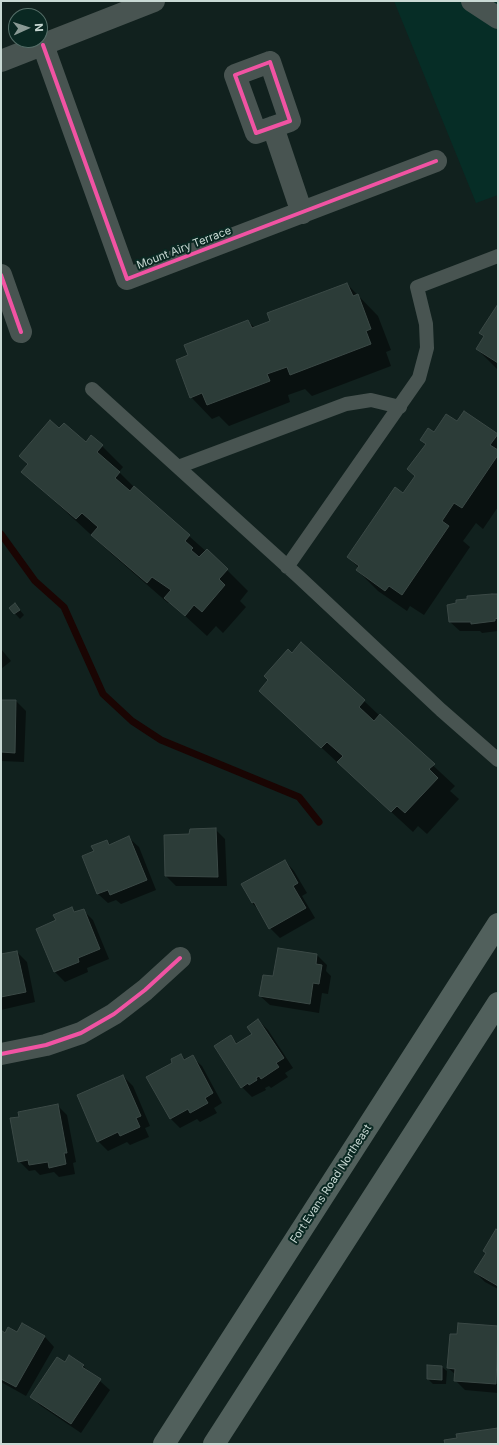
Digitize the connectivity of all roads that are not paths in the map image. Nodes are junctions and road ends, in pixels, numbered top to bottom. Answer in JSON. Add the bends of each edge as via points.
{"nodes":[{"id":1,"x":154,"y":1,"type":"edge"},
{"id":2,"x":472,"y":1,"type":"edge"},
{"id":3,"x":498,"y":18,"type":"edge"},
{"id":4,"x":48,"y":42,"type":"edge"},
{"id":5,"x":33,"y":48,"type":"edge"},
{"id":6,"x":44,"y":48,"type":"edge"},
{"id":7,"x":1,"y":61,"type":"edge"},
{"id":8,"x":273,"y":128,"type":"dead end"},
{"id":9,"x":436,"y":162,"type":"dead end"},
{"id":10,"x":302,"y":213,"type":"junction"},
{"id":11,"x":498,"y":256,"type":"edge"},
{"id":12,"x":1,"y":275,"type":"edge"},
{"id":13,"x":21,"y":332,"type":"dead end"},
{"id":14,"x":92,"y":389,"type":"dead end"},
{"id":15,"x":400,"y":407,"type":"junction"},
{"id":16,"x":178,"y":467,"type":"junction"},
{"id":17,"x":287,"y":567,"type":"junction"},
{"id":18,"x":496,"y":755,"type":"edge"},
{"id":19,"x":498,"y":924,"type":"edge"},
{"id":20,"x":180,"y":958,"type":"dead end"},
{"id":21,"x":498,"y":1004,"type":"edge"},
{"id":22,"x":1,"y":1054,"type":"edge"},
{"id":23,"x":164,"y":1444,"type":"edge"},
{"id":24,"x":214,"y":1444,"type":"edge"}],
"edges":[{"from":1,"to":4,"type":"street"},
{"from":2,"to":3,"type":"street"},
{"from":5,"to":7,"type":"street"},
{"from":6,"to":10,"type":"street","name":"Mount Airy Terrace","via":[[128,279]]},
{"from":8,"to":10,"type":"street"},
{"from":9,"to":10,"type":"street","name":"Mount Airy Terrace"},
{"from":11,"to":15,"type":"lane","via":[[417,287],[426,324],[427,348],[419,378]]},
{"from":12,"to":13,"type":"street"},
{"from":14,"to":16,"type":"lane"},
{"from":15,"to":16,"type":"lane","via":[[371,400],[346,404]]},
{"from":15,"to":17,"type":"lane"},
{"from":16,"to":17,"type":"lane"},
{"from":17,"to":18,"type":"lane"},
{"from":19,"to":23,"type":"main road","name":"Fort Evans Road Northeast"},
{"from":20,"to":22,"type":"street","via":[[114,1014],[81,1033],[46,1045]]},
{"from":21,"to":24,"type":"main road"}]}
